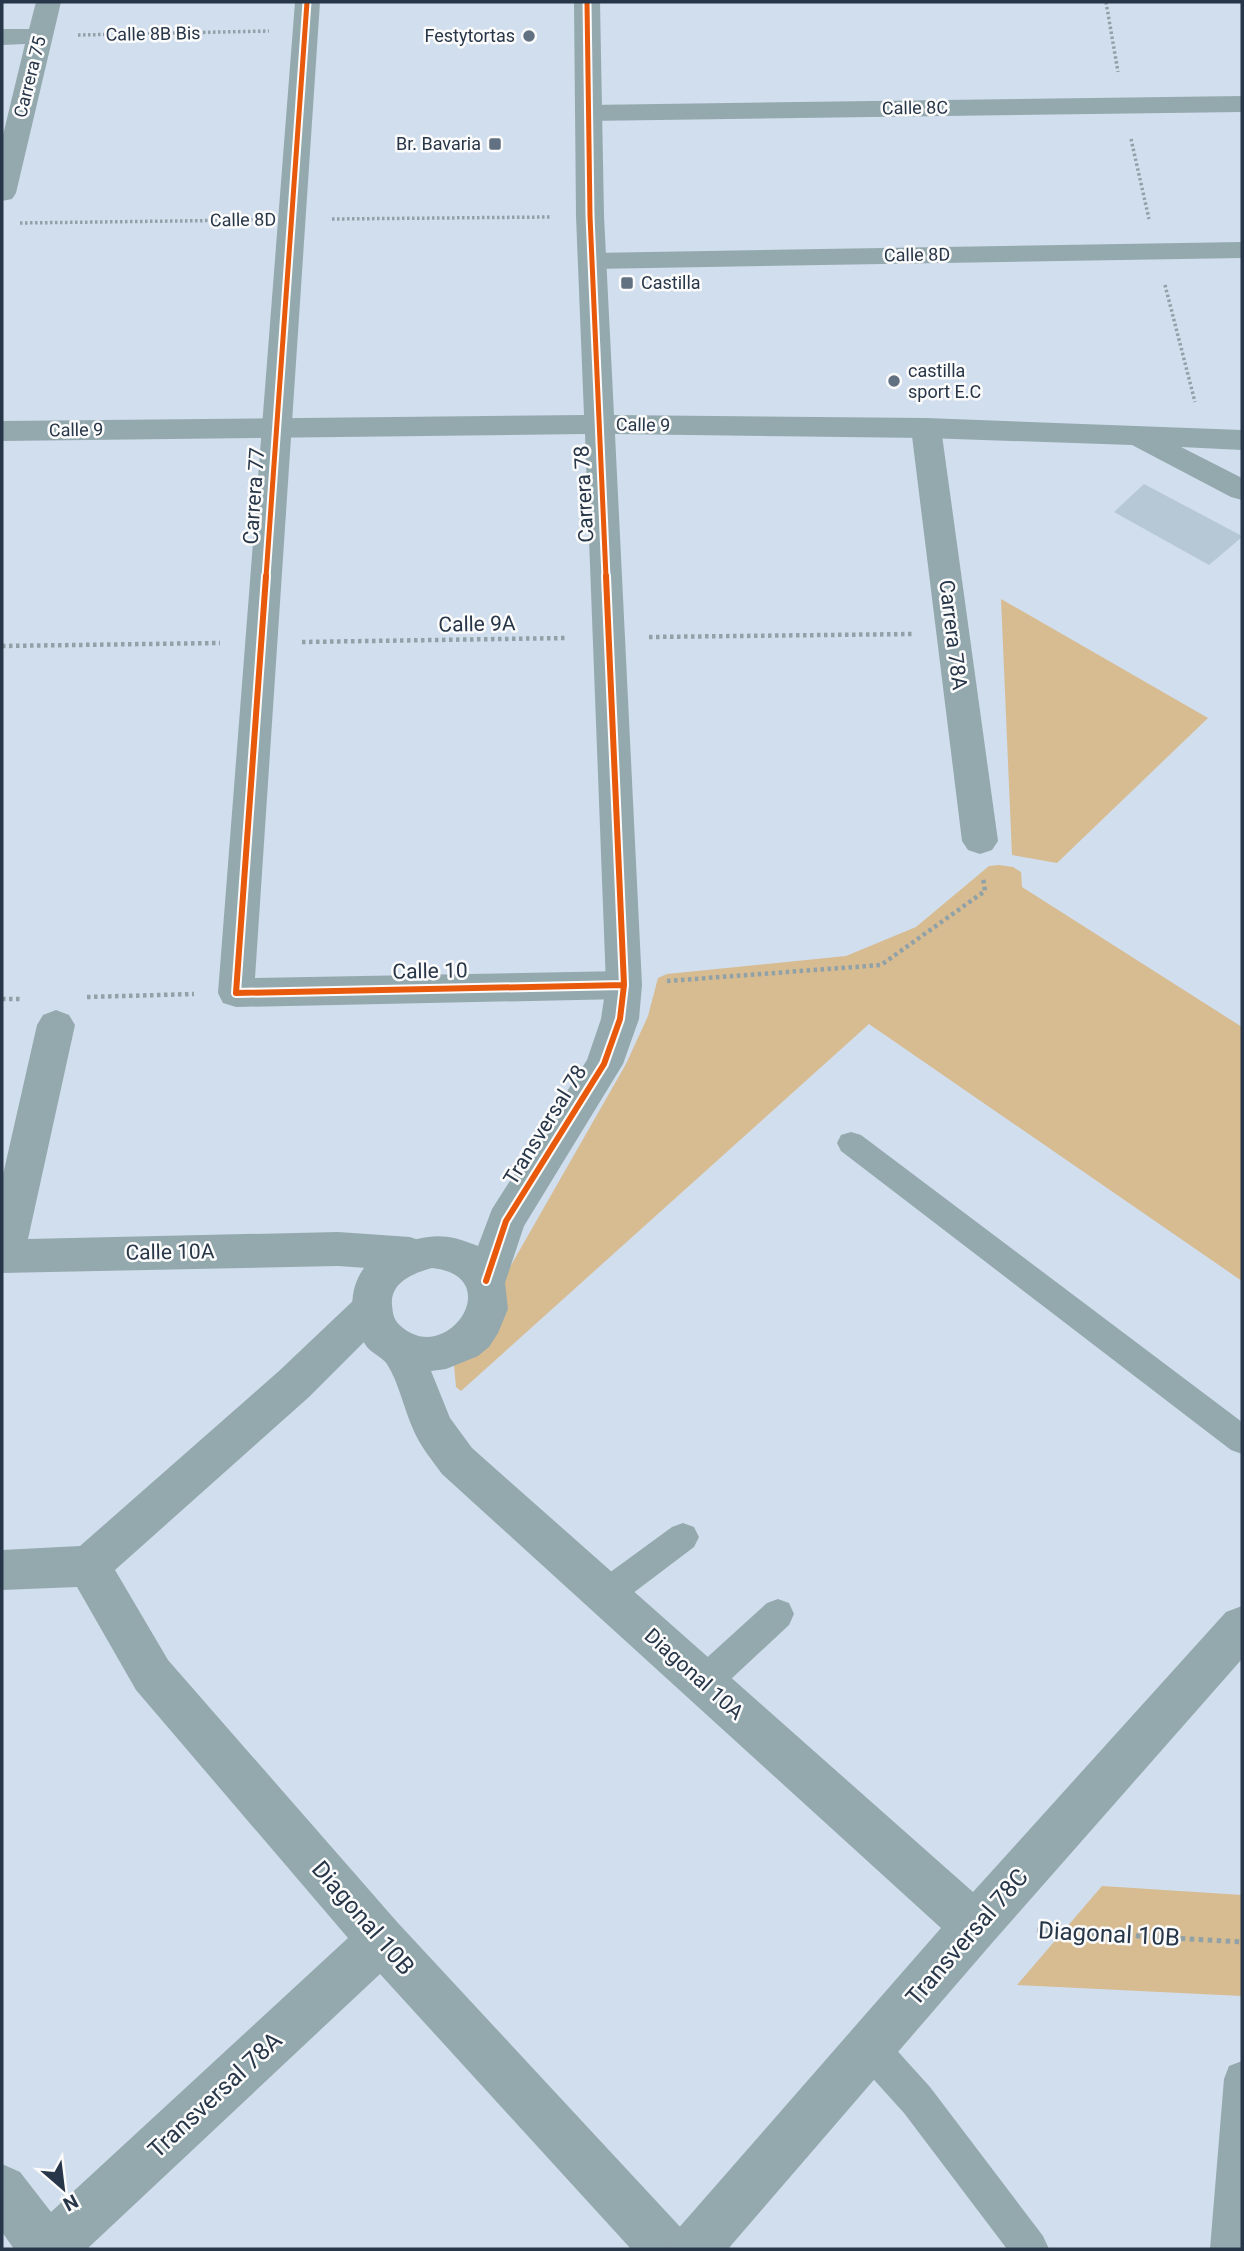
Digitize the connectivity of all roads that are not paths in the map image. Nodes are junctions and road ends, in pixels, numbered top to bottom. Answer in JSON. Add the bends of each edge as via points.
{"nodes":[{"id":1,"x":48,"y":2,"type":"edge"},
{"id":2,"x":587,"y":2,"type":"edge"},
{"id":3,"x":306,"y":16,"type":"edge"},
{"id":4,"x":40,"y":36,"type":"junction"},
{"id":5,"x":2,"y":37,"type":"edge"},
{"id":6,"x":1242,"y":104,"type":"edge"},
{"id":7,"x":588,"y":113,"type":"junction"},
{"id":8,"x":2,"y":193,"type":"edge"},
{"id":9,"x":1242,"y":250,"type":"edge"},
{"id":10,"x":592,"y":261,"type":"junction"},
{"id":11,"x":598,"y":424,"type":"junction"},
{"id":12,"x":276,"y":427,"type":"junction"},
{"id":13,"x":926,"y":428,"type":"junction"},
{"id":14,"x":2,"y":431,"type":"edge"},
{"id":15,"x":1133,"y":435,"type":"junction"},
{"id":16,"x":1242,"y":440,"type":"edge"},
{"id":17,"x":1242,"y":490,"type":"edge"},
{"id":18,"x":980,"y":841,"type":"road end"},
{"id":19,"x":624,"y":985,"type":"junction"},
{"id":20,"x":236,"y":993,"type":"joint"},
{"id":21,"x":65,"y":1011,"type":"road end"},
{"id":22,"x":851,"y":1143,"type":"dead end"},
{"id":23,"x":506,"y":1221,"type":"junction"},
{"id":24,"x":338,"y":1249,"type":"junction"},
{"id":25,"x":411,"y":1254,"type":"junction"},
{"id":26,"x":455,"y":1254,"type":"junction"},
{"id":27,"x":3,"y":1256,"type":"edge"},
{"id":28,"x":486,"y":1281,"type":"junction"},
{"id":29,"x":384,"y":1319,"type":"junction"},
{"id":30,"x":458,"y":1346,"type":"junction"},
{"id":31,"x":427,"y":1411,"type":"junction"},
{"id":32,"x":1242,"y":1440,"type":"edge"},
{"id":33,"x":683,"y":1536,"type":"dead end"},
{"id":34,"x":89,"y":1566,"type":"junction"},
{"id":35,"x":2,"y":1570,"type":"edge"},
{"id":36,"x":605,"y":1595,"type":"junction"},
{"id":37,"x":778,"y":1614,"type":"dead end"},
{"id":38,"x":1242,"y":1627,"type":"edge"},
{"id":39,"x":703,"y":1683,"type":"junction"},
{"id":40,"x":975,"y":1927,"type":"junction"},
{"id":41,"x":381,"y":1940,"type":"junction"},
{"id":42,"x":870,"y":2048,"type":"junction"},
{"id":43,"x":1242,"y":2079,"type":"edge"},
{"id":44,"x":2,"y":2190,"type":"edge"},
{"id":45,"x":48,"y":2249,"type":"edge"},
{"id":46,"x":666,"y":2249,"type":"edge"},
{"id":47,"x":694,"y":2249,"type":"edge"},
{"id":48,"x":1030,"y":2249,"type":"edge"},
{"id":49,"x":1229,"y":2249,"type":"edge"}],
"edges":[{"from":1,"to":4,"type":"street","name":"Carrera 75"},
{"from":2,"to":7,"type":"street","name":"Carrera 78"},
{"from":3,"to":12,"type":"street","name":"Carrera 77"},
{"from":4,"to":5,"type":"street"},
{"from":4,"to":8,"type":"street","name":"Carrera 75"},
{"from":6,"to":7,"type":"street","name":"Calle 8C"},
{"from":7,"to":10,"type":"street","name":"Carrera 78"},
{"from":9,"to":10,"type":"street","name":"Calle 8D"},
{"from":10,"to":11,"type":"street","name":"Carrera 78"},
{"from":11,"to":12,"type":"street","name":"Calle 9"},
{"from":11,"to":13,"type":"street","name":"Calle 9"},
{"from":11,"to":19,"type":"street","name":"Carrera 78"},
{"from":12,"to":14,"type":"street","name":"Calle 9"},
{"from":12,"to":20,"type":"street","name":"Carrera 77"},
{"from":13,"to":15,"type":"street","name":"Calle 9"},
{"from":13,"to":18,"type":"street","name":"Carrera 78A"},
{"from":15,"to":16,"type":"street","name":"Calle 9"},
{"from":15,"to":17,"type":"street"},
{"from":19,"to":20,"type":"street","name":"Calle 10"},
{"from":19,"to":23,"type":"street","name":"Transversal 78","via":[[617,1028],[604,1064]]},
{"from":21,"to":27,"type":"street"},
{"from":22,"to":32,"type":"lane"},
{"from":23,"to":26,"type":"street","name":"Transversal 78"},
{"from":23,"to":28,"type":"street","name":"Transversal 78"},
{"from":24,"to":25,"type":"street","name":"Calle 10A"},
{"from":24,"to":27,"type":"street","name":"Calle 10A"},
{"from":24,"to":29,"type":"street"},
{"from":25,"to":26,"type":"street"},
{"from":25,"to":29,"type":"street","via":[[391,1264]]},
{"from":26,"to":28,"type":"street","via":[[474,1265]]},
{"from":28,"to":30,"type":"street","via":[[491,1298],[487,1317],[475,1334]]},
{"from":29,"to":30,"type":"street","via":[[419,1354]]},
{"from":29,"to":31,"type":"street","name":"Diagonal 10A"},
{"from":29,"to":34,"type":"street","via":[[294,1384]]},
{"from":30,"to":31,"type":"street"},
{"from":31,"to":36,"type":"street","name":"Diagonal 10A","via":[[457,1461]]},
{"from":33,"to":36,"type":"lane"},
{"from":34,"to":35,"type":"street"},
{"from":34,"to":41,"type":"street","name":"Diagonal 10B","via":[[152,1675]]},
{"from":36,"to":39,"type":"street","name":"Diagonal 10A"},
{"from":37,"to":39,"type":"lane"},
{"from":38,"to":40,"type":"street","name":"Transversal 78C"},
{"from":39,"to":40,"type":"street","name":"Diagonal 10A"},
{"from":40,"to":42,"type":"street","name":"Transversal 78C"},
{"from":41,"to":45,"type":"street","name":"Transversal 78A"},
{"from":41,"to":46,"type":"street","name":"Diagonal 10B"},
{"from":42,"to":47,"type":"street","name":"Transversal 78C"},
{"from":42,"to":48,"type":"lane","via":[[917,2100]]},
{"from":43,"to":49,"type":"lane"},
{"from":44,"to":45,"type":"street"}]}
